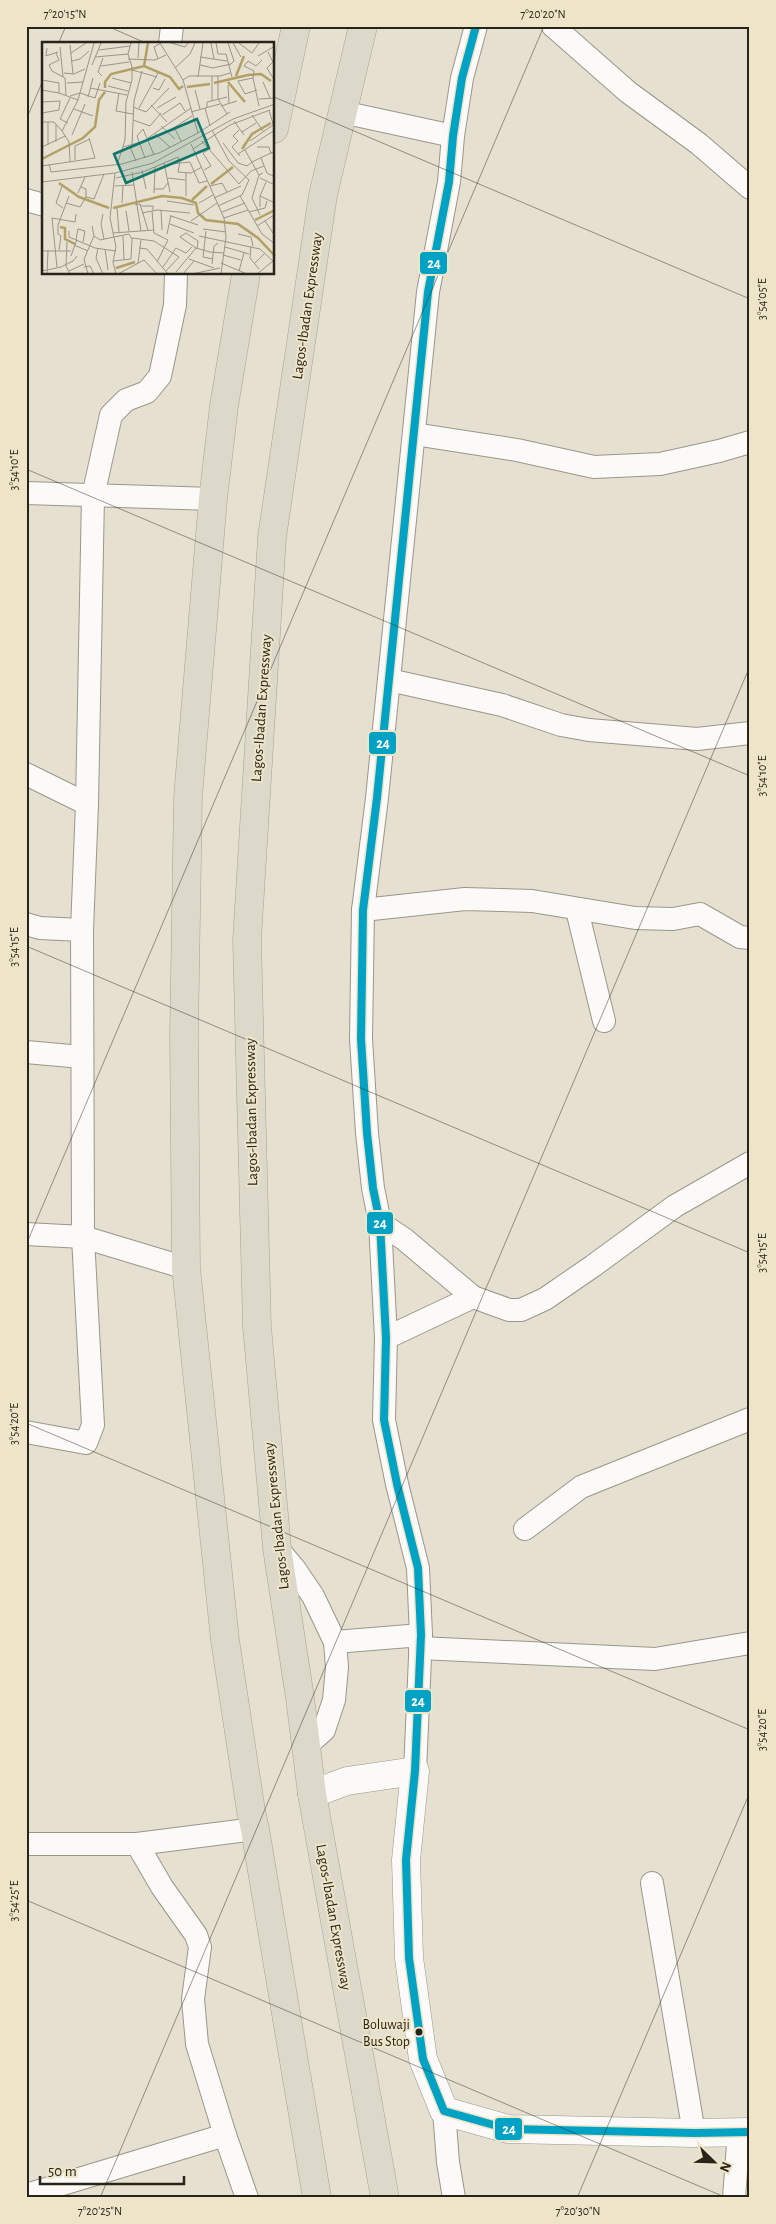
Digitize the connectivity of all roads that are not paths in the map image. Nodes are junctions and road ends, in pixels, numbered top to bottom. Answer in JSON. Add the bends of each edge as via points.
{"nodes":[{"id":1,"x":172,"y":26,"type":"edge"},
{"id":2,"x":296,"y":26,"type":"edge"},
{"id":3,"x":363,"y":26,"type":"edge"},
{"id":4,"x":476,"y":26,"type":"edge"},
{"id":5,"x":553,"y":26,"type":"edge"},
{"id":6,"x":170,"y":42,"type":"edge"},
{"id":7,"x":342,"y":112,"type":"junction"},
{"id":8,"x":275,"y":124,"type":"edge"},
{"id":9,"x":453,"y":136,"type":"junction"},
{"id":10,"x":750,"y":188,"type":"edge"},
{"id":11,"x":26,"y":200,"type":"edge"},
{"id":12,"x":42,"y":204,"type":"edge"},
{"id":13,"x":176,"y":275,"type":"edge"},
{"id":14,"x":246,"y":275,"type":"edge"},
{"id":15,"x":414,"y":434,"type":"junction"},
{"id":16,"x":750,"y":442,"type":"edge"},
{"id":17,"x":26,"y":493,"type":"edge"},
{"id":18,"x":93,"y":496,"type":"junction"},
{"id":19,"x":214,"y":499,"type":"junction"},
{"id":20,"x":389,"y":680,"type":"junction"},
{"id":21,"x":750,"y":733,"type":"edge"},
{"id":22,"x":26,"y":774,"type":"edge"},
{"id":23,"x":87,"y":804,"type":"junction"},
{"id":24,"x":363,"y":910,"type":"junction"},
{"id":25,"x":576,"y":910,"type":"junction"},
{"id":26,"x":26,"y":924,"type":"edge"},
{"id":27,"x":82,"y":930,"type":"junction"},
{"id":28,"x":750,"y":938,"type":"edge"},
{"id":29,"x":604,"y":1021,"type":"dead end"},
{"id":30,"x":26,"y":1052,"type":"edge"},
{"id":31,"x":82,"y":1057,"type":"junction"},
{"id":32,"x":750,"y":1163,"type":"edge"},
{"id":33,"x":380,"y":1223,"type":"junction"},
{"id":34,"x":26,"y":1234,"type":"edge"},
{"id":35,"x":83,"y":1237,"type":"junction"},
{"id":36,"x":186,"y":1268,"type":"junction"},
{"id":37,"x":472,"y":1297,"type":"junction"},
{"id":38,"x":386,"y":1338,"type":"junction"},
{"id":39,"x":750,"y":1419,"type":"edge"},
{"id":40,"x":26,"y":1432,"type":"edge"},
{"id":41,"x":525,"y":1529,"type":"dead end"},
{"id":42,"x":277,"y":1548,"type":"junction"},
{"id":43,"x":420,"y":1641,"type":"junction"},
{"id":44,"x":335,"y":1642,"type":"junction"},
{"id":45,"x":750,"y":1643,"type":"edge"},
{"id":46,"x":305,"y":1747,"type":"junction"},
{"id":47,"x":415,"y":1771,"type":"junction"},
{"id":48,"x":312,"y":1794,"type":"junction"},
{"id":49,"x":255,"y":1829,"type":"junction"},
{"id":50,"x":26,"y":1844,"type":"edge"},
{"id":51,"x":138,"y":1844,"type":"junction"},
{"id":52,"x":652,"y":1883,"type":"dead end"},
{"id":53,"x":444,"y":2111,"type":"junction"},
{"id":54,"x":744,"y":2132,"type":"edge"},
{"id":55,"x":694,"y":2133,"type":"junction"},
{"id":56,"x":224,"y":2135,"type":"junction"},
{"id":57,"x":26,"y":2195,"type":"edge"},
{"id":58,"x":247,"y":2198,"type":"edge"},
{"id":59,"x":317,"y":2198,"type":"edge"},
{"id":60,"x":385,"y":2198,"type":"edge"},
{"id":61,"x":454,"y":2198,"type":"edge"},
{"id":62,"x":734,"y":2198,"type":"edge"}],
"edges":[{"from":1,"to":6,"type":"street"},
{"from":2,"to":8,"type":"highway"},
{"from":3,"to":7,"type":"highway","name":"Lagos-Ibadan Expressway"},
{"from":4,"to":9,"type":"street","via":[[462,78]]},
{"from":5,"to":10,"type":"street","via":[[628,92],[699,144]]},
{"from":7,"to":9,"type":"street"},
{"from":7,"to":42,"type":"highway","name":"Lagos-Ibadan Expressway","via":[[323,195],[272,537],[247,940],[257,1327]]},
{"from":9,"to":15,"type":"street","via":[[449,182],[428,292]]},
{"from":11,"to":12,"type":"street"},
{"from":13,"to":18,"type":"street","via":[[175,305],[160,376],[147,392],[126,400],[111,415]]},
{"from":14,"to":19,"type":"highway","via":[[224,406]]},
{"from":15,"to":16,"type":"street","via":[[517,450],[594,467],[660,464]]},
{"from":15,"to":20,"type":"street"},
{"from":17,"to":18,"type":"street"},
{"from":18,"to":19,"type":"street"},
{"from":18,"to":23,"type":"street"},
{"from":19,"to":36,"type":"highway","via":[[188,797],[184,1034]]},
{"from":20,"to":21,"type":"street","via":[[502,705],[590,730],[697,739]]},
{"from":20,"to":24,"type":"street"},
{"from":22,"to":23,"type":"street"},
{"from":23,"to":27,"type":"street"},
{"from":24,"to":25,"type":"street","via":[[465,899],[532,901]]},
{"from":24,"to":33,"type":"street","via":[[361,1039],[367,1133]]},
{"from":25,"to":28,"type":"street","via":[[634,918],[673,919],[700,914],[740,937]]},
{"from":25,"to":29,"type":"street"},
{"from":26,"to":27,"type":"street"},
{"from":27,"to":31,"type":"street"},
{"from":30,"to":31,"type":"street"},
{"from":31,"to":35,"type":"street"},
{"from":32,"to":37,"type":"street","via":[[675,1206],[544,1299],[521,1310],[509,1310]]},
{"from":33,"to":37,"type":"street","via":[[404,1239]]},
{"from":33,"to":38,"type":"street"},
{"from":34,"to":35,"type":"street"},
{"from":35,"to":36,"type":"street"},
{"from":35,"to":40,"type":"street","via":[[93,1426],[86,1443]]},
{"from":36,"to":49,"type":"highway","via":[[225,1640]]},
{"from":37,"to":38,"type":"street"},
{"from":38,"to":43,"type":"street","via":[[384,1420],[418,1568]]},
{"from":39,"to":41,"type":"street","via":[[581,1487]]},
{"from":42,"to":44,"type":"street","via":[[313,1596]]},
{"from":42,"to":46,"type":"highway","name":"Lagos-Ibadan Expressway"},
{"from":43,"to":44,"type":"street"},
{"from":43,"to":45,"type":"street","via":[[655,1659]]},
{"from":43,"to":47,"type":"street"},
{"from":44,"to":46,"type":"street","via":[[334,1700],[324,1730]]},
{"from":46,"to":48,"type":"highway","name":"Lagos-Ibadan Expressway"},
{"from":47,"to":48,"type":"street","via":[[347,1782]]},
{"from":47,"to":53,"type":"street","via":[[406,1860],[409,1958],[423,2059]]},
{"from":48,"to":60,"type":"highway","name":"Lagos-Ibadan Expressway"},
{"from":49,"to":51,"type":"street"},
{"from":49,"to":59,"type":"highway"},
{"from":50,"to":51,"type":"street"},
{"from":51,"to":56,"type":"street","via":[[162,1887],[196,1935],[200,1947],[193,1999],[197,2044]]},
{"from":52,"to":55,"type":"street"},
{"from":53,"to":55,"type":"street","via":[[508,2129]]},
{"from":53,"to":61,"type":"street"},
{"from":54,"to":55,"type":"street"},
{"from":54,"to":62,"type":"street"},
{"from":56,"to":57,"type":"street"},
{"from":56,"to":58,"type":"street"}]}
